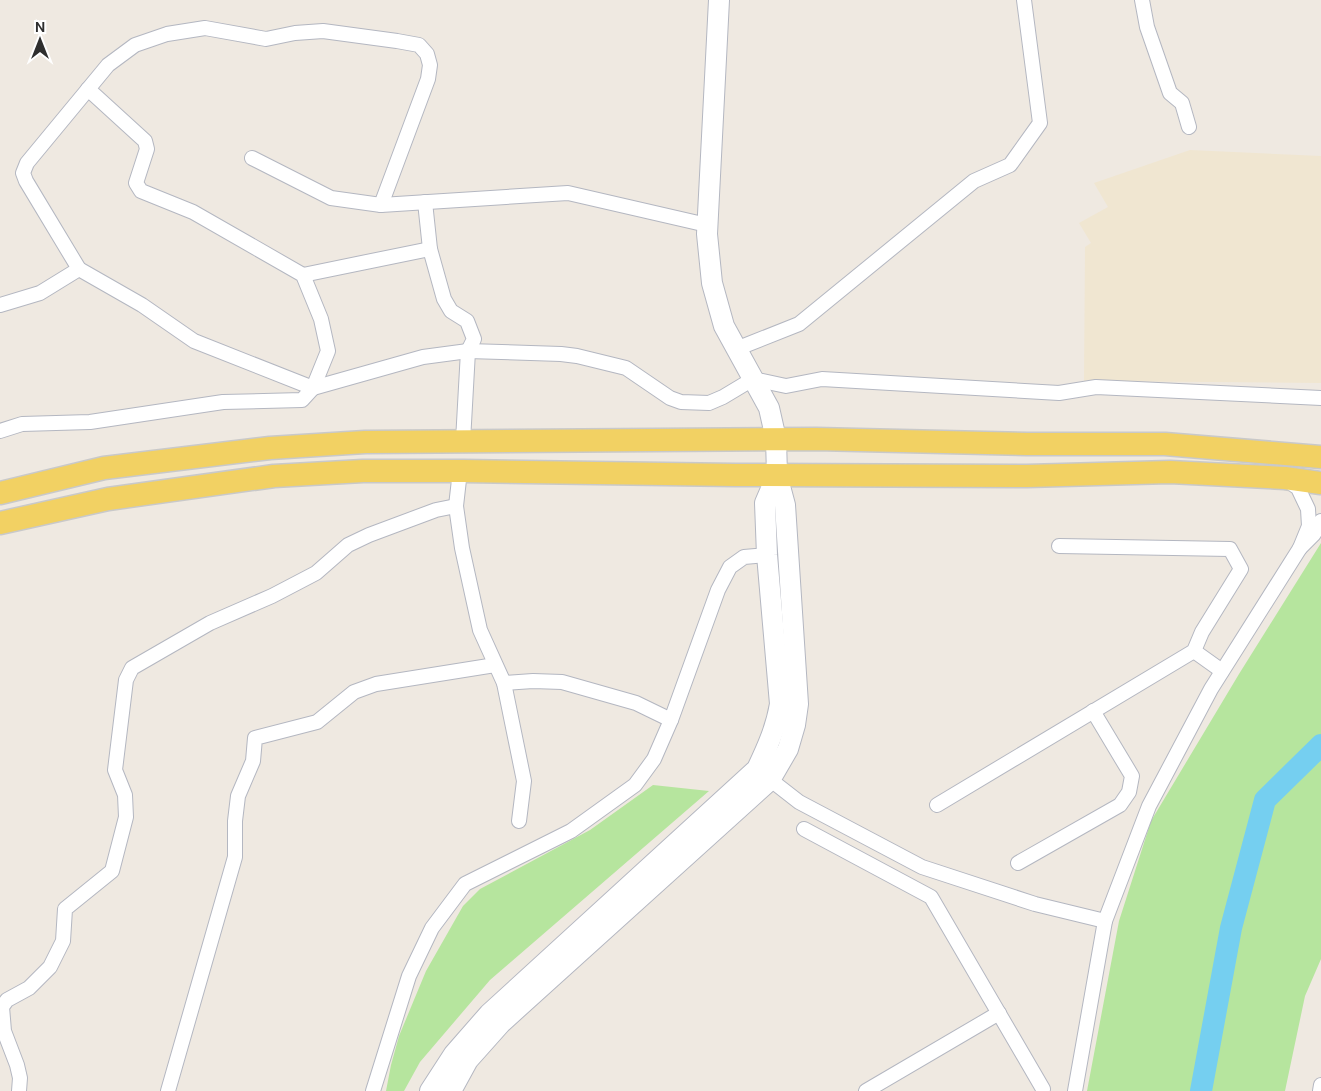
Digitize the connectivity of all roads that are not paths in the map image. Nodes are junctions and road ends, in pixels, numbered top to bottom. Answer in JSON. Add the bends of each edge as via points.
{"nodes":[{"id":1,"x":719,"y":0,"type":"edge"},
{"id":2,"x":1024,"y":0,"type":"edge"},
{"id":3,"x":1142,"y":0,"type":"edge"},
{"id":4,"x":88,"y":89,"type":"junction"},
{"id":5,"x":1189,"y":127,"type":"dead end"},
{"id":6,"x":252,"y":158,"type":"dead end"},
{"id":7,"x":425,"y":202,"type":"junction"},
{"id":8,"x":381,"y":204,"type":"junction"},
{"id":9,"x":707,"y":224,"type":"junction"},
{"id":10,"x":430,"y":249,"type":"junction"},
{"id":11,"x":79,"y":269,"type":"junction"},
{"id":12,"x":303,"y":275,"type":"junction"},
{"id":13,"x":0,"y":305,"type":"edge"},
{"id":14,"x":736,"y":349,"type":"junction"},
{"id":15,"x":468,"y":351,"type":"junction"},
{"id":16,"x":753,"y":379,"type":"junction"},
{"id":17,"x":313,"y":388,"type":"junction"},
{"id":18,"x":1321,"y":398,"type":"edge"},
{"id":19,"x":0,"y":431,"type":"edge"},
{"id":20,"x":776,"y":439,"type":"junction"},
{"id":21,"x":463,"y":441,"type":"junction"},
{"id":22,"x":1316,"y":454,"type":"edge"},
{"id":23,"x":460,"y":471,"type":"junction"},
{"id":24,"x":777,"y":476,"type":"junction"},
{"id":25,"x":1285,"y":478,"type":"junction"},
{"id":26,"x":1321,"y":483,"type":"edge"},
{"id":27,"x":0,"y":493,"type":"edge"},
{"id":28,"x":456,"y":506,"type":"junction"},
{"id":29,"x":1321,"y":522,"type":"edge"},
{"id":30,"x":0,"y":523,"type":"edge"},
{"id":31,"x":1059,"y":546,"type":"dead end"},
{"id":32,"x":1300,"y":548,"type":"junction"},
{"id":33,"x":767,"y":555,"type":"junction"},
{"id":34,"x":1194,"y":650,"type":"junction"},
{"id":35,"x":495,"y":665,"type":"junction"},
{"id":36,"x":1222,"y":671,"type":"junction"},
{"id":37,"x":504,"y":684,"type":"junction"},
{"id":38,"x":1093,"y":711,"type":"junction"},
{"id":39,"x":671,"y":720,"type":"junction"},
{"id":40,"x":763,"y":774,"type":"junction"},
{"id":41,"x":938,"y":805,"type":"dead end"},
{"id":42,"x":519,"y":821,"type":"dead end"},
{"id":43,"x":804,"y":829,"type":"dead end"},
{"id":44,"x":1018,"y":863,"type":"dead end"},
{"id":45,"x":1105,"y":921,"type":"junction"},
{"id":46,"x":999,"y":1013,"type":"junction"},
{"id":47,"x":1321,"y":1085,"type":"edge"},
{"id":48,"x":1043,"y":1089,"type":"dead end"},
{"id":49,"x":19,"y":1091,"type":"edge"},
{"id":50,"x":168,"y":1091,"type":"edge"},
{"id":51,"x":373,"y":1091,"type":"edge"},
{"id":52,"x":430,"y":1091,"type":"edge"},
{"id":53,"x":451,"y":1091,"type":"edge"},
{"id":54,"x":866,"y":1091,"type":"edge"},
{"id":55,"x":1074,"y":1091,"type":"edge"},
{"id":56,"x":1320,"y":1091,"type":"edge"}],
"edges":[{"from":1,"to":9,"type":"main road"},
{"from":2,"to":14,"type":"street","via":[[1040,124],[1010,164],[974,181],[799,324]]},
{"from":3,"to":5,"type":"street","via":[[1147,27],[1170,93],[1182,104]]},
{"from":4,"to":8,"type":"street","via":[[108,65],[135,45],[167,34],[205,28],[266,39],[323,30],[419,45],[428,54],[428,79]]},
{"from":4,"to":11,"type":"street","via":[[23,173]]},
{"from":4,"to":12,"type":"street","via":[[145,140],[147,149],[136,183],[141,191],[193,212]]},
{"from":6,"to":8,"type":"street","via":[[331,198]]},
{"from":7,"to":8,"type":"street"},
{"from":7,"to":9,"type":"street","via":[[568,193]]},
{"from":7,"to":10,"type":"street"},
{"from":9,"to":14,"type":"main road","via":[[712,283],[724,326]]},
{"from":10,"to":12,"type":"street"},
{"from":10,"to":15,"type":"street","via":[[444,299],[451,312],[467,321],[474,339]]},
{"from":11,"to":13,"type":"street","via":[[40,293]]},
{"from":11,"to":17,"type":"street","via":[[142,305],[194,341]]},
{"from":12,"to":17,"type":"street","via":[[320,319],[328,352]]},
{"from":14,"to":16,"type":"main road"},
{"from":15,"to":16,"type":"street","via":[[577,356],[626,368],[681,402],[709,403]]},
{"from":15,"to":17,"type":"street","via":[[424,357]]},
{"from":15,"to":21,"type":"street"},
{"from":16,"to":18,"type":"street","via":[[786,386],[822,378],[1059,393],[1096,387]]},
{"from":16,"to":20,"type":"main road","via":[[769,408]]},
{"from":17,"to":19,"type":"street","via":[[302,400],[222,402],[90,422],[22,424]]},
{"from":20,"to":21,"type":"main road"},
{"from":20,"to":22,"type":"main road","via":[[1166,444]]},
{"from":20,"to":24,"type":"main road"},
{"from":21,"to":27,"type":"main road","via":[[365,442],[270,448],[104,468]]},
{"from":23,"to":24,"type":"main road"},
{"from":23,"to":28,"type":"street"},
{"from":23,"to":30,"type":"main road","via":[[363,471],[274,476],[108,499]]},
{"from":24,"to":25,"type":"main road","via":[[1027,476],[1170,472]]},
{"from":24,"to":33,"type":"main road","via":[[766,503]]},
{"from":24,"to":40,"type":"main road","via":[[785,505],[798,704],[788,749]]},
{"from":25,"to":26,"type":"main road"},
{"from":25,"to":32,"type":"street","via":[[1298,488],[1308,509],[1309,526]]},
{"from":28,"to":35,"type":"street","via":[[480,630]]},
{"from":28,"to":49,"type":"street","via":[[436,510],[369,535],[348,546],[316,573],[210,623],[132,668],[126,680],[115,770],[125,795],[126,817],[112,871],[65,908],[63,941],[50,967],[29,988],[7,1000],[2,1007],[4,1032],[20,1078]]},
{"from":29,"to":32,"type":"street"},
{"from":31,"to":34,"type":"street","via":[[1230,549],[1241,569]]},
{"from":32,"to":36,"type":"street"},
{"from":33,"to":39,"type":"street","via":[[744,557],[730,567],[718,590]]},
{"from":33,"to":40,"type":"main road","via":[[780,704]]},
{"from":34,"to":36,"type":"street"},
{"from":34,"to":38,"type":"street"},
{"from":35,"to":37,"type":"street"},
{"from":35,"to":50,"type":"street","via":[[376,684],[354,692],[317,722],[255,738],[253,761],[238,796],[235,857]]},
{"from":36,"to":45,"type":"street","via":[[1148,806]]},
{"from":37,"to":39,"type":"street","via":[[534,680],[562,682],[636,703]]},
{"from":37,"to":42,"type":"street","via":[[524,781]]},
{"from":38,"to":41,"type":"street"},
{"from":38,"to":44,"type":"street","via":[[1132,776],[1129,792],[1120,805]]},
{"from":39,"to":51,"type":"street","via":[[654,759],[636,785],[571,831],[465,884],[432,928],[409,976]]},
{"from":40,"to":45,"type":"street","via":[[799,802],[922,867],[1035,904]]},
{"from":40,"to":52,"type":"main road","via":[[489,1014],[454,1054]]},
{"from":40,"to":53,"type":"main road","via":[[500,1023],[468,1060]]},
{"from":43,"to":46,"type":"street","via":[[931,897]]},
{"from":45,"to":55,"type":"street"},
{"from":46,"to":48,"type":"street"},
{"from":46,"to":54,"type":"street"},
{"from":47,"to":56,"type":"street"}]}
